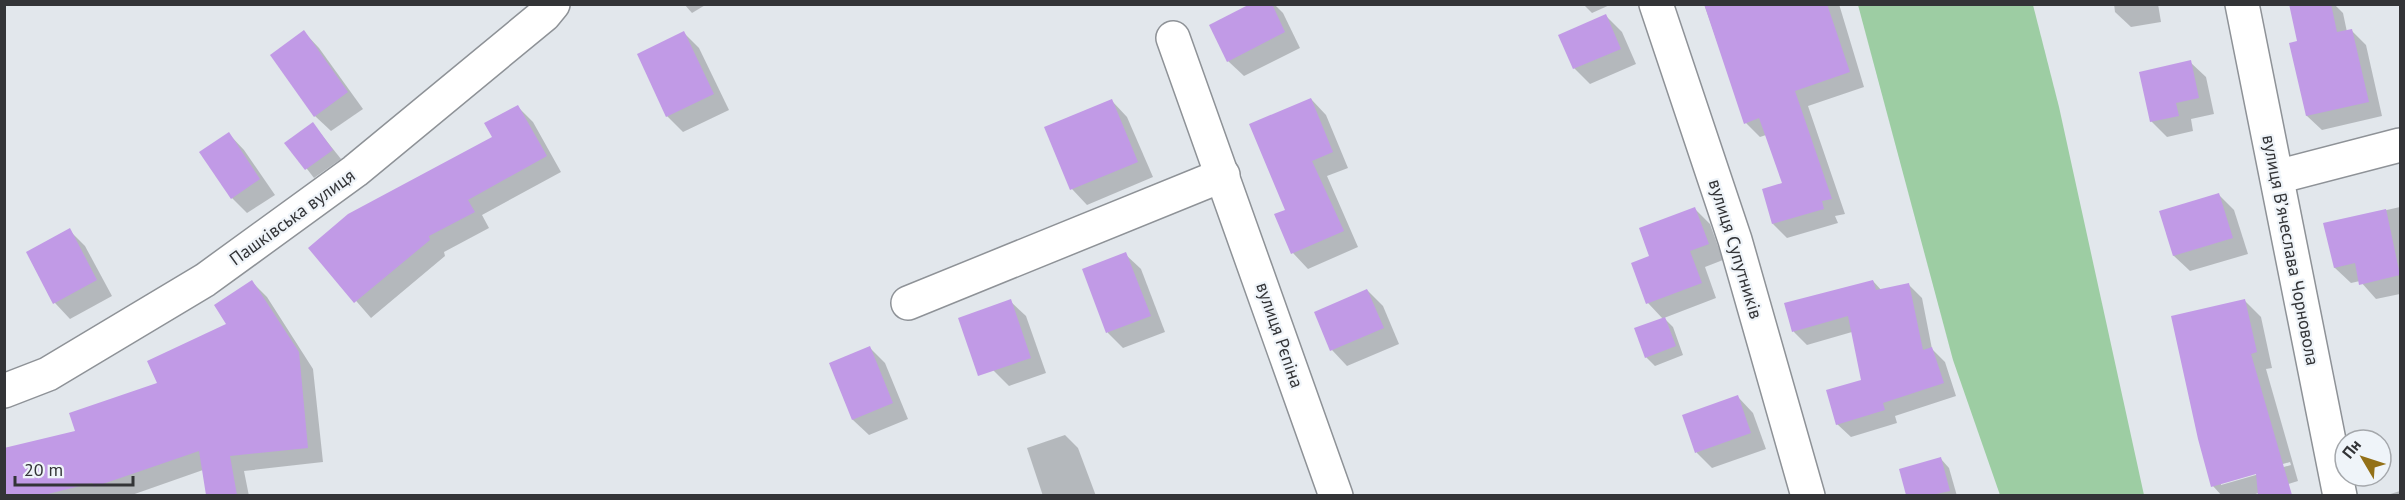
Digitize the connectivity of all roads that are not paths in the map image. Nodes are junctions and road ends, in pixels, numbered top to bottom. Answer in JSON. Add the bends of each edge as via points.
{"nodes":[{"id":1,"x":553,"y":4,"type":"edge"},
{"id":2,"x":1656,"y":4,"type":"edge"},
{"id":3,"x":2242,"y":4,"type":"edge"},
{"id":4,"x":1173,"y":38,"type":"dead end"},
{"id":5,"x":2400,"y":145,"type":"edge"},
{"id":6,"x":1223,"y":175,"type":"junction"},
{"id":7,"x":2277,"y":177,"type":"junction"},
{"id":8,"x":908,"y":303,"type":"dead end"},
{"id":9,"x":4,"y":391,"type":"edge"},
{"id":10,"x":1336,"y":495,"type":"edge"},
{"id":11,"x":1808,"y":495,"type":"edge"},
{"id":12,"x":2340,"y":495,"type":"edge"}],
"edges":[{"from":1,"to":9,"type":"street","name":"Пашківська вулиця","via":[[355,171],[205,280],[48,374]]},
{"from":2,"to":11,"type":"street","name":"вулиця Супутників","via":[[1735,240]]},
{"from":3,"to":7,"type":"street","name":"вулиця Вʼячеслава Чорновола"},
{"from":4,"to":6,"type":"street","name":"вулиця Рєпіна"},
{"from":5,"to":7,"type":"street"},
{"from":6,"to":8,"type":"street"},
{"from":6,"to":10,"type":"street","name":"вулиця Рєпіна"},
{"from":7,"to":12,"type":"street","name":"вулиця Вʼячеслава Чорновола"}]}
